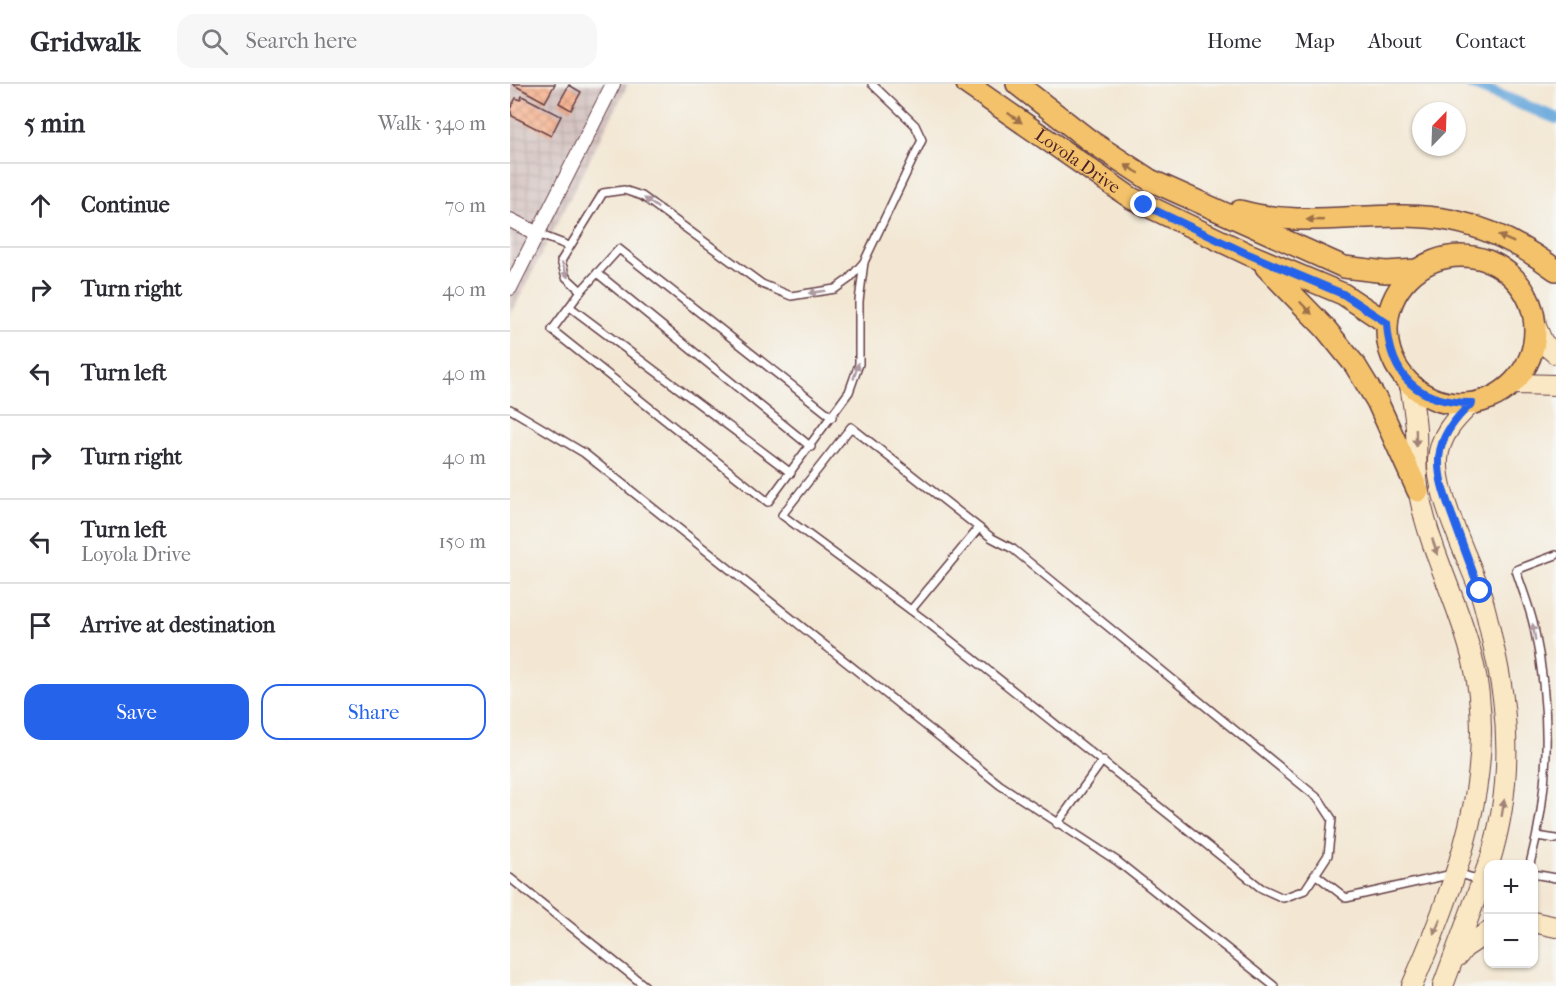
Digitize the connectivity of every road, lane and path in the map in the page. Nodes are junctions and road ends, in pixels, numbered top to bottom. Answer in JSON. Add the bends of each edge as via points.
{"nodes":[{"id":1,"x":613,"y":84,"type":"edge"},
{"id":2,"x":872,"y":84,"type":"edge"},
{"id":3,"x":967,"y":84,"type":"edge"},
{"id":4,"x":1017,"y":84,"type":"edge"},
{"id":5,"x":1184,"y":195,"type":"junction"},
{"id":6,"x":510,"y":220,"type":"edge"},
{"id":7,"x":538,"y":234,"type":"junction"},
{"id":8,"x":568,"y":246,"type":"junction"},
{"id":9,"x":1248,"y":254,"type":"junction"},
{"id":10,"x":864,"y":262,"type":"junction"},
{"id":11,"x":1417,"y":270,"type":"junction"},
{"id":12,"x":1556,"y":270,"type":"edge"},
{"id":13,"x":597,"y":273,"type":"junction"},
{"id":14,"x":510,"y":288,"type":"edge"},
{"id":15,"x":581,"y":291,"type":"junction"},
{"id":16,"x":570,"y":307,"type":"junction"},
{"id":17,"x":1387,"y":323,"type":"junction"},
{"id":18,"x":1535,"y":324,"type":"junction"},
{"id":19,"x":1556,"y":354,"type":"edge"},
{"id":20,"x":1410,"y":384,"type":"junction"},
{"id":21,"x":1512,"y":384,"type":"junction"},
{"id":22,"x":1556,"y":385,"type":"edge"},
{"id":23,"x":1472,"y":403,"type":"junction"},
{"id":24,"x":510,"y":409,"type":"edge"},
{"id":25,"x":832,"y":417,"type":"junction"},
{"id":26,"x":811,"y":447,"type":"junction"},
{"id":27,"x":790,"y":473,"type":"junction"},
{"id":28,"x":1418,"y":491,"type":"junction"},
{"id":29,"x":979,"y":528,"type":"junction"},
{"id":30,"x":1556,"y":556,"type":"edge"},
{"id":31,"x":911,"y":609,"type":"junction"},
{"id":32,"x":1103,"y":760,"type":"junction"},
{"id":33,"x":1057,"y":824,"type":"junction"},
{"id":34,"x":1537,"y":836,"type":"junction"},
{"id":35,"x":1556,"y":840,"type":"edge"},
{"id":36,"x":1490,"y":860,"type":"edge"},
{"id":37,"x":1531,"y":860,"type":"edge"},
{"id":38,"x":1458,"y":873,"type":"junction"},
{"id":39,"x":1484,"y":873,"type":"edge"},
{"id":40,"x":1315,"y":874,"type":"junction"},
{"id":41,"x":1538,"y":875,"type":"edge"},
{"id":42,"x":510,"y":878,"type":"edge"},
{"id":43,"x":1556,"y":878,"type":"edge"},
{"id":44,"x":1484,"y":881,"type":"edge"},
{"id":45,"x":1538,"y":923,"type":"edge"},
{"id":46,"x":1556,"y":927,"type":"edge"},
{"id":47,"x":1484,"y":935,"type":"edge"},
{"id":48,"x":1451,"y":966,"type":"junction"},
{"id":49,"x":645,"y":986,"type":"edge"},
{"id":50,"x":1274,"y":986,"type":"edge"},
{"id":51,"x":1412,"y":986,"type":"edge"},
{"id":52,"x":1443,"y":986,"type":"edge"}],
"edges":[{"from":1,"to":7,"type":"street"},
{"from":2,"to":10,"type":"lane","via":[[915,125],[922,140]]},
{"from":3,"to":9,"type":"main road","name":"Loyola Drive","one_way":true,"via":[[1118,190]]},
{"from":5,"to":4,"type":"main road","name":"Loyola Drive","one_way":true,"via":[[1126,166]]},
{"from":5,"to":11,"type":"main road","name":"Loyola Drive","via":[[1344,267],[1386,272]]},
{"from":12,"to":5,"type":"main road","one_way":true,"via":[[1511,241],[1453,221],[1411,217],[1291,220],[1249,214]]},
{"from":6,"to":7,"type":"street"},
{"from":7,"to":8,"type":"lane"},
{"from":7,"to":14,"type":"street"},
{"from":10,"to":8,"type":"lane","one_way":true,"via":[[835,289],[791,296],[762,284],[642,196],[624,190],[603,193]]},
{"from":8,"to":15,"type":"lane","one_way":true,"via":[[561,261],[563,269]]},
{"from":9,"to":17,"type":"main road","name":"Loyola Drive","via":[[1343,294]]},
{"from":9,"to":28,"type":"main road","one_way":true,"via":[[1275,274],[1355,366],[1377,401]]},
{"from":25,"to":10,"type":"lane","one_way":true,"via":[[849,392],[859,364],[859,301]]},
{"from":11,"to":17,"type":"main road","via":[[1402,285]]},
{"from":11,"to":18,"type":"main road","via":[[1437,260],[1459,256],[1481,259],[1502,268],[1530,302]]},
{"from":13,"to":15,"type":"lane"},
{"from":13,"to":25,"type":"lane","via":[[619,249]]},
{"from":13,"to":26,"type":"lane"},
{"from":15,"to":16,"type":"lane"},
{"from":16,"to":27,"type":"lane"},
{"from":16,"to":27,"type":"lane","via":[[552,330],[768,502]]},
{"from":17,"to":20,"type":"main road","via":[[1388,346],[1396,366]]},
{"from":18,"to":19,"type":"main road","via":[[1543,343]]},
{"from":18,"to":21,"type":"main road","via":[[1526,367]]},
{"from":20,"to":23,"type":"main road","via":[[1428,397]]},
{"from":20,"to":28,"type":"main road","one_way":true},
{"from":21,"to":22,"type":"main road"},
{"from":21,"to":23,"type":"main road","via":[[1493,397]]},
{"from":36,"to":23,"type":"main road","one_way":true,"via":[[1507,781],[1507,713],[1480,591],[1441,487],[1438,468],[1443,438]]},
{"from":24,"to":33,"type":"lane","via":[[584,453],[993,779]]},
{"from":25,"to":26,"type":"lane"},
{"from":26,"to":27,"type":"lane"},
{"from":28,"to":38,"type":"main road","one_way":true,"via":[[1463,625],[1480,699],[1475,795]]},
{"from":29,"to":31,"type":"lane"},
{"from":29,"to":31,"type":"lane","via":[[850,427],[782,515]]},
{"from":29,"to":40,"type":"lane","via":[[1013,549],[1319,799],[1332,819],[1328,855]]},
{"from":34,"to":30,"type":"lane","one_way":true,"via":[[1548,728],[1534,626],[1516,570]]},
{"from":31,"to":32,"type":"lane"},
{"from":32,"to":33,"type":"lane"},
{"from":32,"to":40,"type":"lane","via":[[1261,888],[1283,898],[1305,890]]},
{"from":33,"to":50,"type":"lane","via":[[1143,880]]},
{"from":34,"to":35,"type":"lane"},
{"from":34,"to":37,"type":"lane"},
{"from":38,"to":39,"type":"lane"},
{"from":38,"to":40,"type":"lane","via":[[1346,898]]},
{"from":38,"to":51,"type":"main road","one_way":true},
{"from":41,"to":43,"type":"lane"},
{"from":42,"to":49,"type":"lane"},
{"from":44,"to":48,"type":"main road"},
{"from":45,"to":46,"type":"main road"},
{"from":47,"to":48,"type":"main road","via":[[1464,948]]},
{"from":48,"to":52,"type":"main road"}]}
